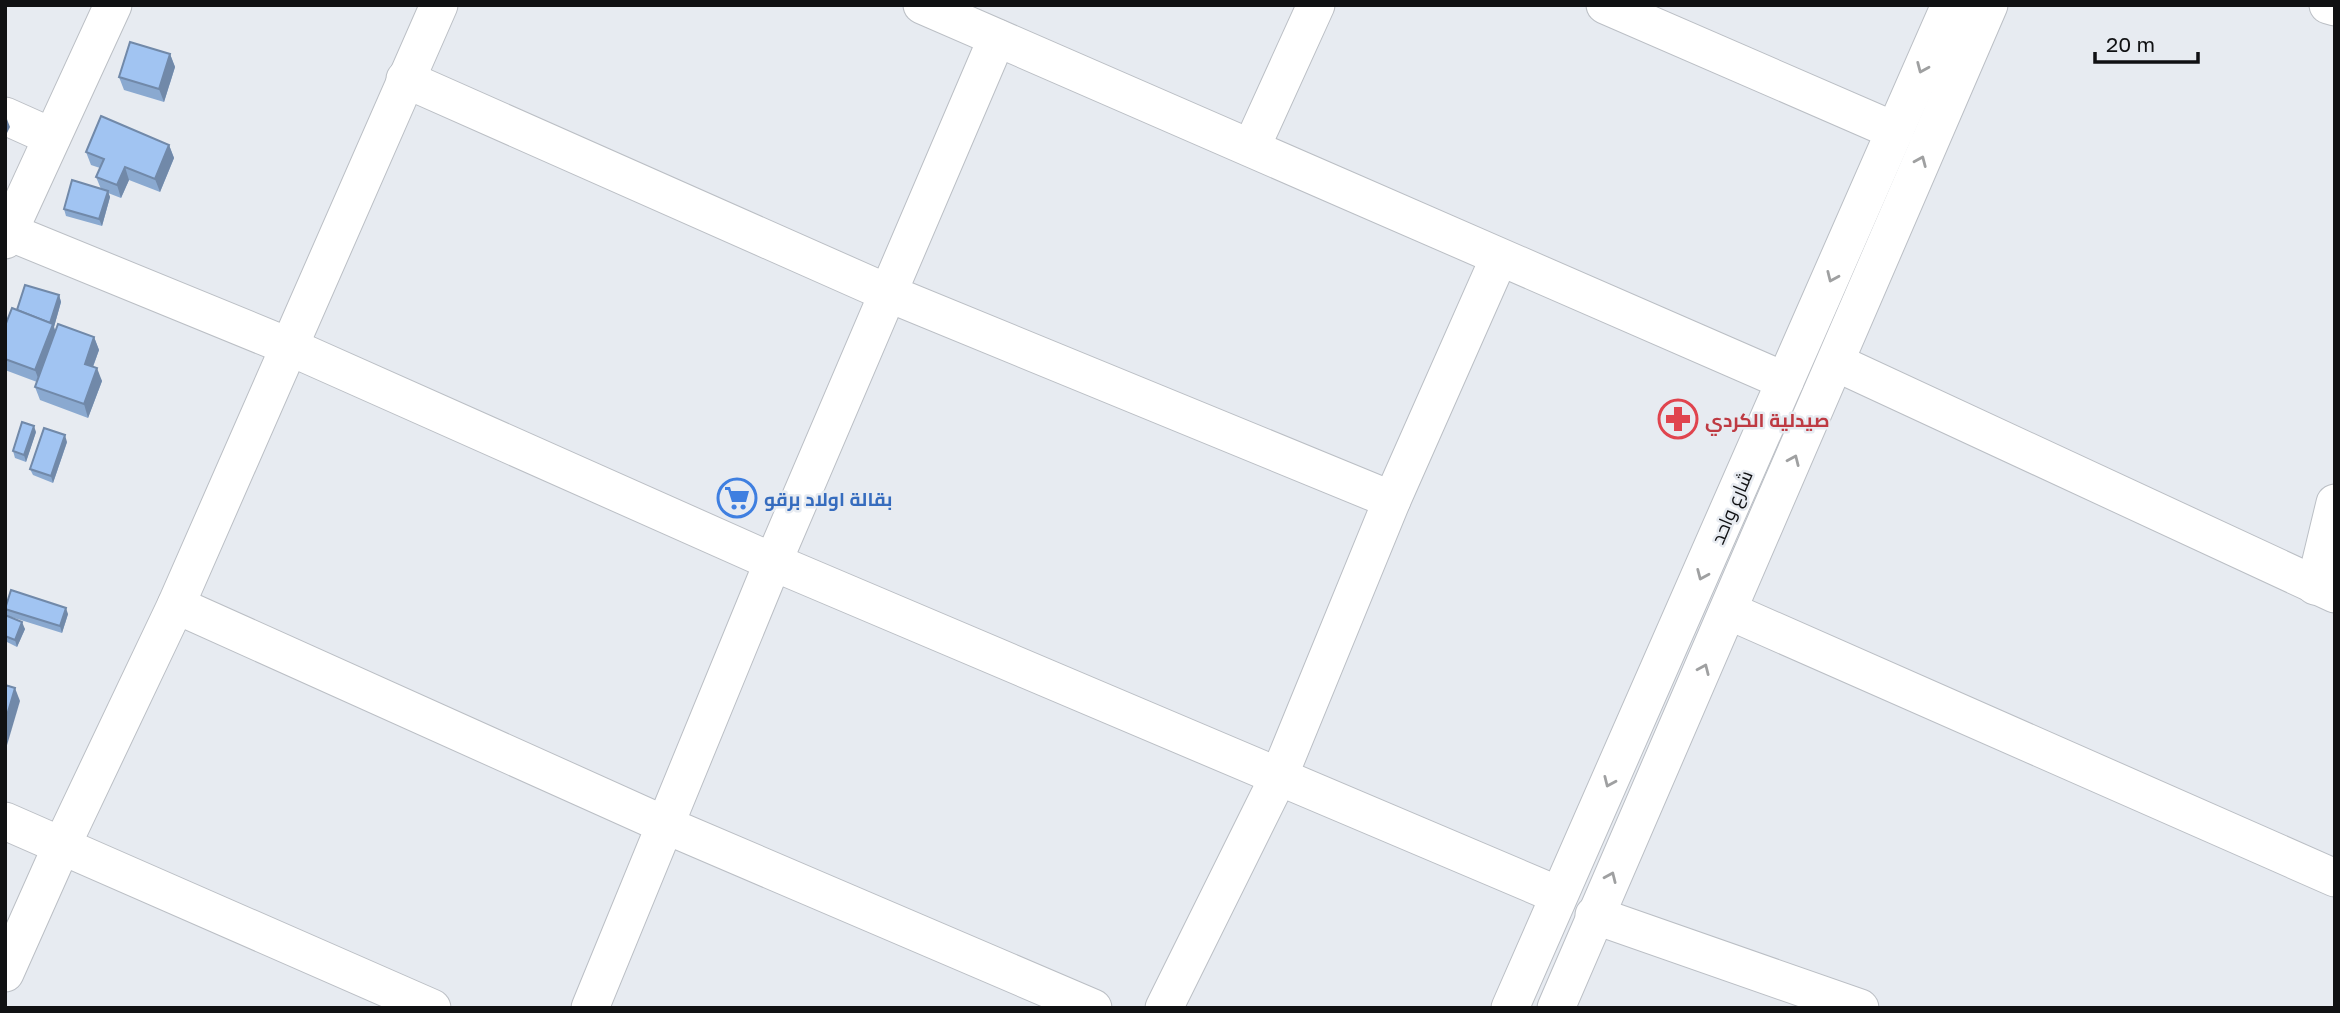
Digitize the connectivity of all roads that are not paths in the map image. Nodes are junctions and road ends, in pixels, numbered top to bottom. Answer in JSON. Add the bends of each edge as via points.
{"nodes":[{"id":1,"x":113,"y":5,"type":"edge"},
{"id":2,"x":439,"y":5,"type":"edge"},
{"id":3,"x":922,"y":5,"type":"edge"},
{"id":4,"x":1316,"y":5,"type":"edge"},
{"id":5,"x":1605,"y":5,"type":"edge"},
{"id":6,"x":1950,"y":5,"type":"edge"},
{"id":7,"x":1989,"y":5,"type":"edge"},
{"id":8,"x":2328,"y":5,"type":"edge"},
{"id":9,"x":2335,"y":7,"type":"edge"},
{"id":10,"x":997,"y":37,"type":"junction"},
{"id":11,"x":405,"y":79,"type":"junction"},
{"id":12,"x":5,"y":116,"type":"edge"},
{"id":13,"x":1895,"y":131,"type":"junction"},
{"id":14,"x":52,"y":137,"type":"junction"},
{"id":15,"x":1252,"y":146,"type":"junction"},
{"id":16,"x":1888,"y":193,"type":"junction"},
{"id":17,"x":7,"y":236,"type":"edge"},
{"id":18,"x":1499,"y":258,"type":"junction"},
{"id":19,"x":890,"y":294,"type":"junction"},
{"id":20,"x":290,"y":347,"type":"junction"},
{"id":21,"x":1837,"y":363,"type":"junction"},
{"id":22,"x":1786,"y":381,"type":"junction"},
{"id":23,"x":1392,"y":500,"type":"junction"},
{"id":24,"x":2335,"y":503,"type":"edge"},
{"id":25,"x":773,"y":562,"type":"junction"},
{"id":26,"x":2325,"y":590,"type":"edge"},
{"id":27,"x":176,"y":605,"type":"junction"},
{"id":28,"x":1730,"y":611,"type":"junction"},
{"id":29,"x":1279,"y":776,"type":"junction"},
{"id":30,"x":5,"y":821,"type":"edge"},
{"id":31,"x":663,"y":824,"type":"junction"},
{"id":32,"x":62,"y":845,"type":"junction"},
{"id":33,"x":2335,"y":878,"type":"edge"},
{"id":34,"x":1558,"y":895,"type":"junction"},
{"id":35,"x":1594,"y":915,"type":"junction"},
{"id":36,"x":5,"y":973,"type":"edge"},
{"id":37,"x":432,"y":1008,"type":"edge"},
{"id":38,"x":590,"y":1008,"type":"edge"},
{"id":39,"x":1093,"y":1008,"type":"edge"},
{"id":40,"x":1164,"y":1008,"type":"edge"},
{"id":41,"x":1510,"y":1008,"type":"edge"},
{"id":42,"x":1556,"y":1008,"type":"edge"},
{"id":43,"x":1860,"y":1008,"type":"edge"}],
"edges":[{"from":1,"to":14,"type":"street"},
{"from":2,"to":11,"type":"street"},
{"from":3,"to":10,"type":"street"},
{"from":4,"to":15,"type":"street"},
{"from":5,"to":13,"type":"street"},
{"from":6,"to":13,"type":"street","name":"شارع واحد","one_way":true},
{"from":16,"to":7,"type":"street","name":"شارع واحد","one_way":true},
{"from":8,"to":9,"type":"street"},
{"from":10,"to":15,"type":"street"},
{"from":10,"to":19,"type":"street"},
{"from":11,"to":19,"type":"street"},
{"from":11,"to":20,"type":"street"},
{"from":12,"to":14,"type":"street"},
{"from":13,"to":16,"type":"street","name":"شارع واحد"},
{"from":14,"to":17,"type":"street"},
{"from":15,"to":18,"type":"street"},
{"from":16,"to":21,"type":"street","name":"شارع واحد"},
{"from":16,"to":22,"type":"street","name":"شارع واحد","one_way":true},
{"from":17,"to":20,"type":"street"},
{"from":18,"to":22,"type":"street"},
{"from":18,"to":23,"type":"street"},
{"from":19,"to":23,"type":"street"},
{"from":19,"to":25,"type":"street"},
{"from":20,"to":25,"type":"street"},
{"from":20,"to":27,"type":"street"},
{"from":21,"to":26,"type":"street"},
{"from":28,"to":21,"type":"street","name":"شارع واحد","one_way":true},
{"from":22,"to":34,"type":"street","name":"شارع واحد","one_way":true},
{"from":23,"to":29,"type":"street"},
{"from":24,"to":26,"type":"street"},
{"from":25,"to":29,"type":"street"},
{"from":25,"to":31,"type":"street"},
{"from":27,"to":31,"type":"street"},
{"from":27,"to":32,"type":"street"},
{"from":28,"to":33,"type":"street"},
{"from":35,"to":28,"type":"street","name":"شارع واحد","one_way":true},
{"from":29,"to":34,"type":"street"},
{"from":29,"to":40,"type":"street"},
{"from":30,"to":32,"type":"street"},
{"from":31,"to":38,"type":"street"},
{"from":31,"to":39,"type":"street"},
{"from":32,"to":36,"type":"street"},
{"from":32,"to":37,"type":"street"},
{"from":34,"to":41,"type":"street","name":"شارع واحد"},
{"from":35,"to":42,"type":"street","name":"شارع واحد"},
{"from":35,"to":43,"type":"street"}]}
